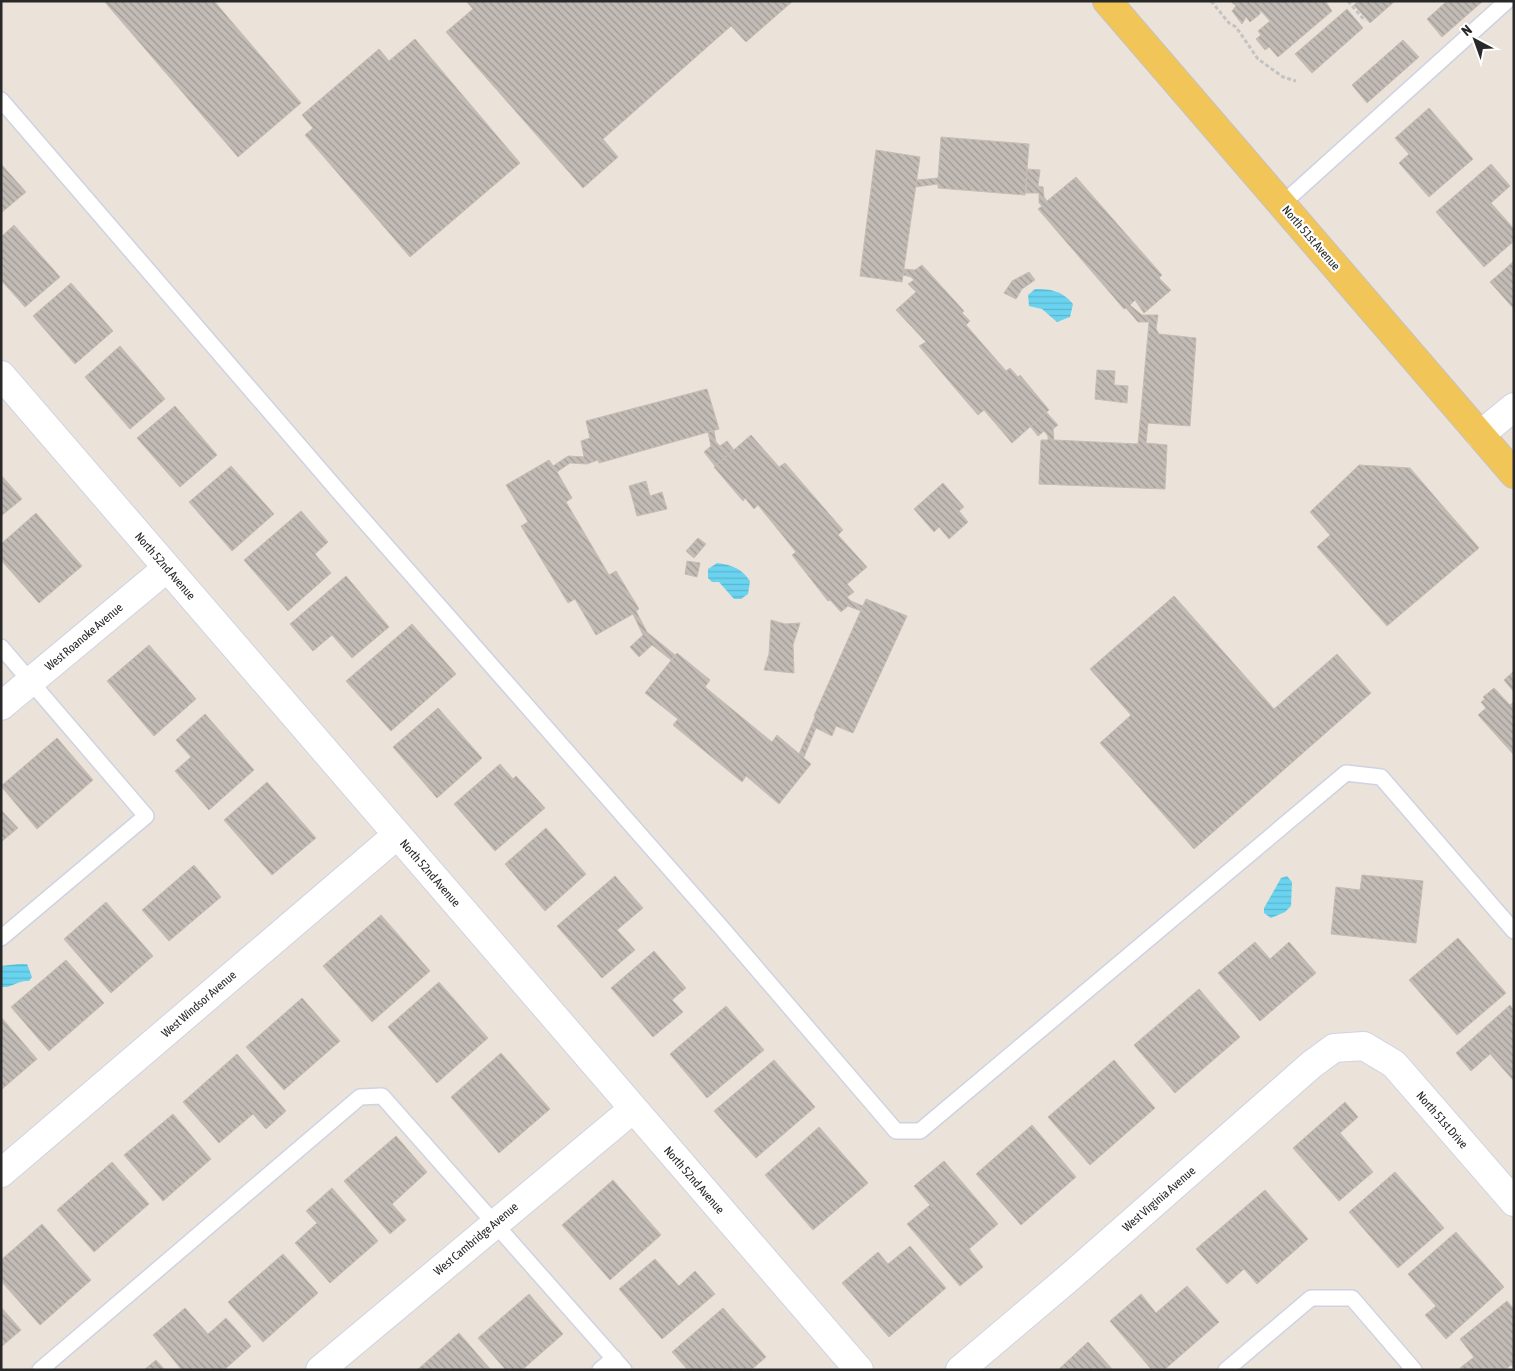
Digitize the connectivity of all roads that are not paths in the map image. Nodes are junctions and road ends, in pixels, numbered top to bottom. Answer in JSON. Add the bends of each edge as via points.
{"nodes":[{"id":1,"x":1107,"y":1,"type":"edge"},
{"id":2,"x":1508,"y":1,"type":"edge"},
{"id":3,"x":1,"y":100,"type":"edge"},
{"id":4,"x":1282,"y":204,"type":"junction"},
{"id":5,"x":1,"y":375,"type":"edge"},
{"id":6,"x":1514,"y":407,"type":"edge"},
{"id":7,"x":1480,"y":435,"type":"junction"},
{"id":8,"x":1514,"y":474,"type":"edge"},
{"id":9,"x":167,"y":568,"type":"junction"},
{"id":10,"x":1,"y":648,"type":"edge"},
{"id":11,"x":31,"y":681,"type":"junction"},
{"id":12,"x":1,"y":706,"type":"edge"},
{"id":13,"x":397,"y":835,"type":"junction"},
{"id":14,"x":1514,"y":932,"type":"edge"},
{"id":15,"x":1,"y":938,"type":"edge"},
{"id":16,"x":1364,"y":1046,"type":"joint"},
{"id":17,"x":633,"y":1109,"type":"junction"},
{"id":18,"x":1,"y":1173,"type":"edge"},
{"id":19,"x":1514,"y":1202,"type":"edge"},
{"id":20,"x":495,"y":1222,"type":"junction"},
{"id":21,"x":614,"y":1358,"type":"junction"},
{"id":22,"x":40,"y":1370,"type":"edge"},
{"id":23,"x":320,"y":1370,"type":"edge"},
{"id":24,"x":600,"y":1370,"type":"edge"},
{"id":25,"x":624,"y":1370,"type":"edge"},
{"id":26,"x":859,"y":1370,"type":"edge"},
{"id":27,"x":960,"y":1370,"type":"edge"},
{"id":28,"x":1226,"y":1370,"type":"edge"},
{"id":29,"x":1414,"y":1370,"type":"edge"}],
"edges":[{"from":1,"to":4,"type":"main road","name":"North 51st Avenue"},
{"from":2,"to":4,"type":"lane"},
{"from":3,"to":14,"type":"lane","via":[[896,1132],[920,1132],[1346,773],[1381,777]]},
{"from":4,"to":7,"type":"main road","name":"North 51st Avenue"},
{"from":5,"to":9,"type":"street","name":"North 52nd Avenue"},
{"from":6,"to":7,"type":"street"},
{"from":7,"to":8,"type":"main road","name":"North 51st Avenue"},
{"from":9,"to":11,"type":"street","name":"West Roanoke Avenue"},
{"from":9,"to":13,"type":"street","name":"North 52nd Avenue"},
{"from":10,"to":11,"type":"lane"},
{"from":11,"to":12,"type":"street","name":"West Roanoke Avenue"},
{"from":11,"to":15,"type":"lane","via":[[146,816]]},
{"from":13,"to":17,"type":"street","name":"North 52nd Avenue"},
{"from":13,"to":18,"type":"street","name":"West Windsor Avenue"},
{"from":16,"to":19,"type":"street","name":"North 51st Drive","via":[[1394,1064]]},
{"from":16,"to":27,"type":"street","name":"West Virginia Avenue","via":[[1334,1048],[1311,1065]]},
{"from":17,"to":20,"type":"street","name":"West Cambridge Avenue"},
{"from":17,"to":26,"type":"street","name":"North 52nd Avenue"},
{"from":20,"to":21,"type":"lane"},
{"from":20,"to":22,"type":"lane","via":[[382,1096],[360,1097]]},
{"from":20,"to":23,"type":"street","name":"West Cambridge Avenue"},
{"from":21,"to":24,"type":"lane"},
{"from":21,"to":25,"type":"lane"},
{"from":28,"to":29,"type":"lane","via":[[1311,1298],[1352,1298]]}]}
